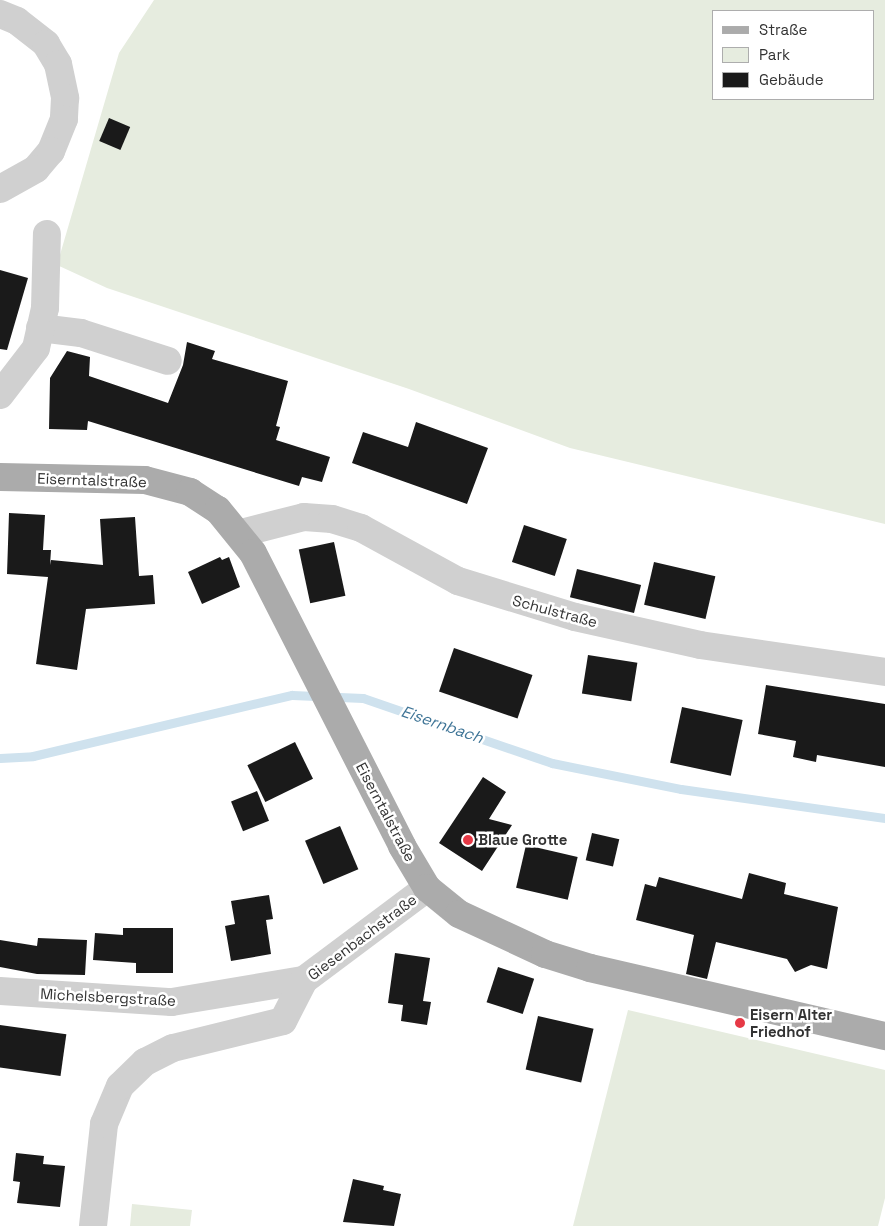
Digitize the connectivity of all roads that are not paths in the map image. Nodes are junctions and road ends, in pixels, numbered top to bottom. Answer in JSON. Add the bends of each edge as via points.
{"nodes":[{"id":1,"x":0,"y":14,"type":"edge"},
{"id":2,"x":0,"y":189,"type":"edge"},
{"id":3,"x":47,"y":234,"type":"dead end"},
{"id":4,"x":40,"y":328,"type":"junction"},
{"id":5,"x":168,"y":361,"type":"dead end"},
{"id":6,"x":0,"y":395,"type":"edge"},
{"id":7,"x":0,"y":477,"type":"edge"},
{"id":8,"x":241,"y":533,"type":"junction"},
{"id":9,"x":885,"y":672,"type":"edge"},
{"id":10,"x":427,"y":888,"type":"junction"},
{"id":11,"x":304,"y":980,"type":"junction"},
{"id":12,"x":0,"y":991,"type":"edge"},
{"id":13,"x":885,"y":1036,"type":"edge"},
{"id":14,"x":93,"y":1226,"type":"edge"}],
"edges":[{"from":1,"to":2,"type":"street","via":[[17,21],[46,44],[58,64],[64,119],[51,151],[36,169]]},
{"from":3,"to":4,"type":"street","via":[[45,308]]},
{"from":4,"to":5,"type":"street","via":[[81,333]]},
{"from":4,"to":6,"type":"street","via":[[36,348]]},
{"from":7,"to":8,"type":"main road","name":"Eiserntalstraße","via":[[145,480],[190,492],[218,510]]},
{"from":8,"to":9,"type":"street","name":"Schulstraße","via":[[304,517],[332,519],[361,528],[458,581],[575,617],[700,645]]},
{"from":8,"to":10,"type":"main road","name":"Eiserntalstraße","via":[[402,846]]},
{"from":10,"to":11,"type":"street","name":"Giesenbachstraße"},
{"from":10,"to":13,"type":"main road","name":"Eiserntalstraße","via":[[460,914],[545,954],[590,968]]},
{"from":11,"to":12,"type":"street","name":"Michelsbergstraße","via":[[172,1002]]},
{"from":11,"to":14,"type":"street","name":"Giesenbachstraße","via":[[284,1021],[172,1048],[144,1062],[120,1086],[104,1124]]}]}
